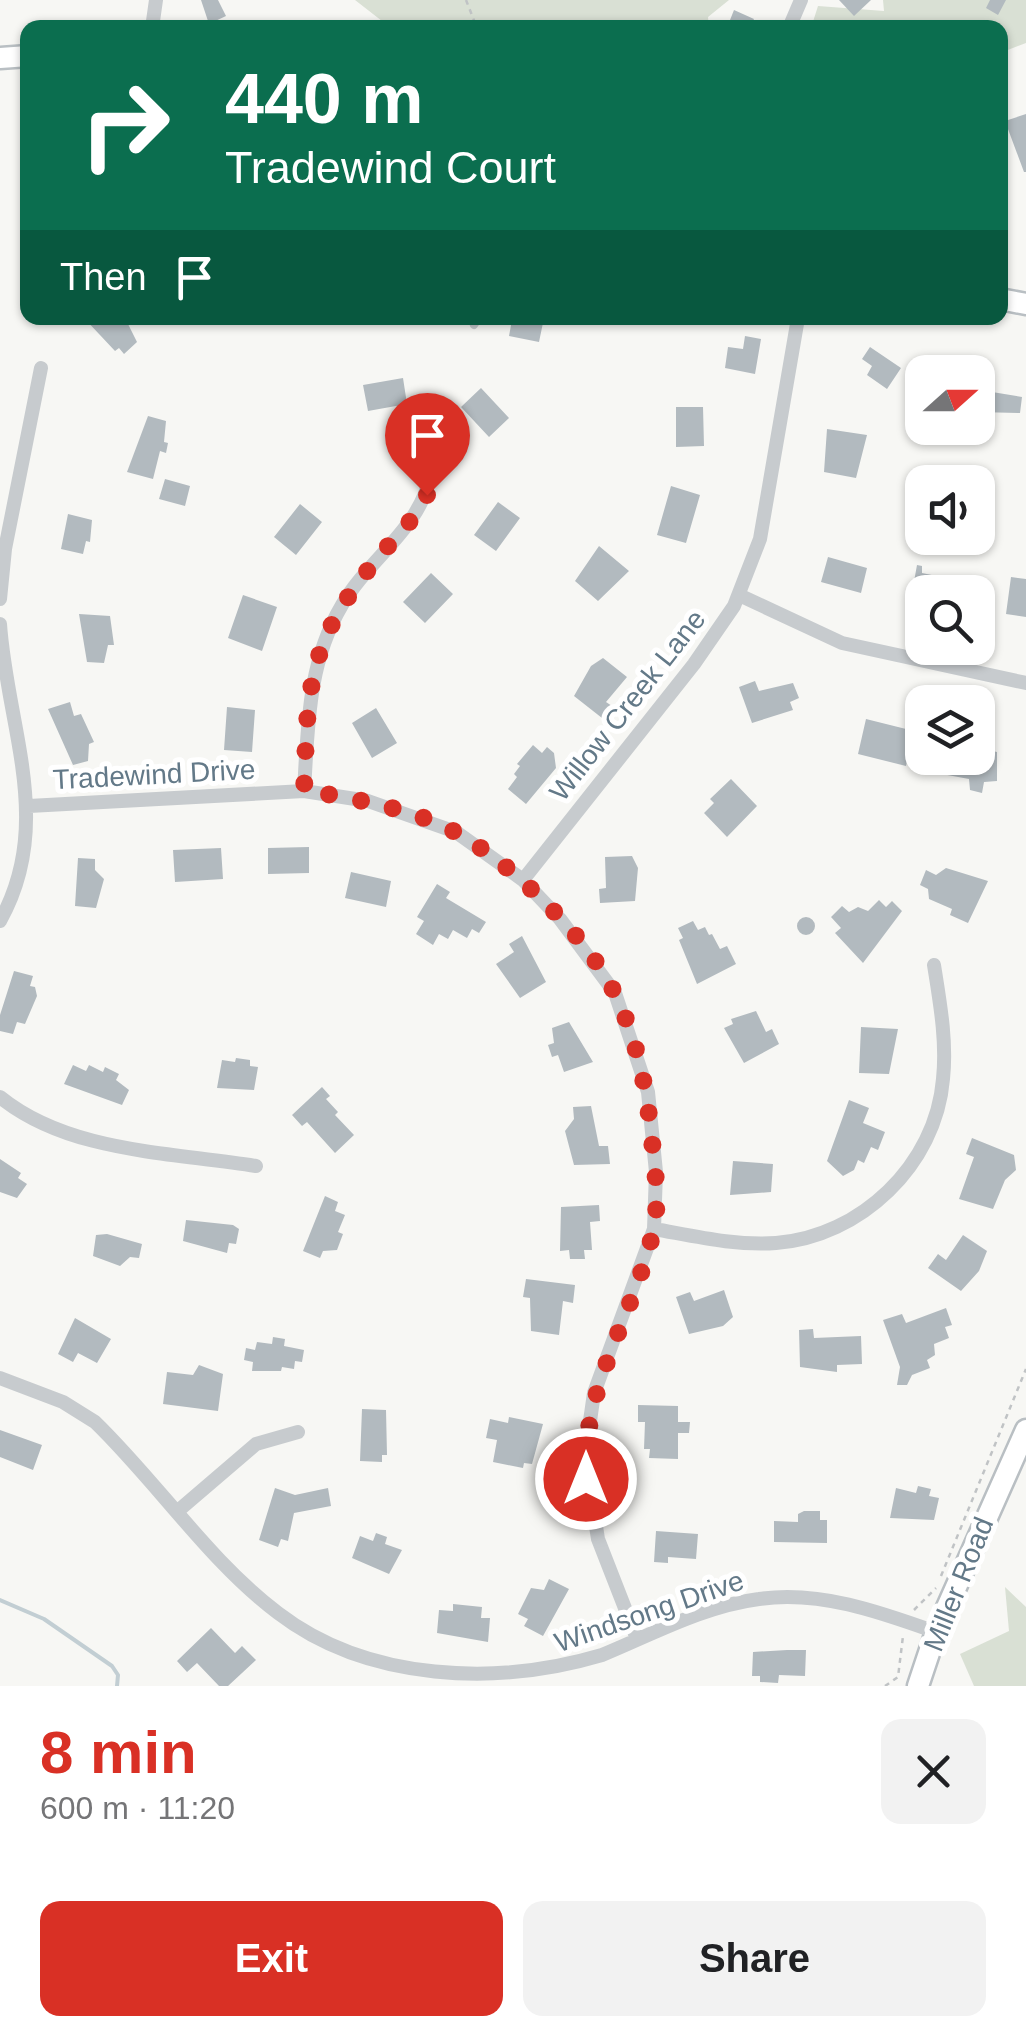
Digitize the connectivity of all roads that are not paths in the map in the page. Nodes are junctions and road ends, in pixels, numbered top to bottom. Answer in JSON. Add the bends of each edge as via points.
{"nodes":[{"id":1,"x":797,"y":325,"type":"edge"},
{"id":2,"x":41,"y":368,"type":"dead end"},
{"id":3,"x":430,"y":473,"type":"dead end"},
{"id":4,"x":740,"y":595,"type":"junction"},
{"id":5,"x":0,"y":600,"type":"edge"},
{"id":6,"x":0,"y":624,"type":"edge"},
{"id":7,"x":1026,"y":683,"type":"edge"},
{"id":8,"x":304,"y":790,"type":"junction"},
{"id":9,"x":28,"y":806,"type":"junction"},
{"id":10,"x":523,"y":880,"type":"junction"},
{"id":11,"x":0,"y":921,"type":"edge"},
{"id":12,"x":934,"y":965,"type":"dead end"},
{"id":13,"x":0,"y":1097,"type":"edge"},
{"id":14,"x":256,"y":1166,"type":"dead end"},
{"id":15,"x":654,"y":1229,"type":"junction"},
{"id":16,"x":0,"y":1378,"type":"edge"},
{"id":17,"x":1026,"y":1430,"type":"edge"},
{"id":18,"x":298,"y":1432,"type":"dead end"},
{"id":19,"x":179,"y":1510,"type":"junction"},
{"id":20,"x":936,"y":1632,"type":"junction"},
{"id":21,"x":637,"y":1638,"type":"junction"},
{"id":22,"x":918,"y":1686,"type":"edge"}],
"edges":[{"from":1,"to":4,"type":"street","name":"Willow Creek Lane","via":[[767,508]]},
{"from":2,"to":5,"type":"street"},
{"from":3,"to":8,"type":"street","via":[[419,511],[343,602],[324,641],[313,682]]},
{"from":4,"to":7,"type":"street","via":[[842,642]]},
{"from":4,"to":10,"type":"street","name":"Willow Creek Lane","via":[[715,637]]},
{"from":6,"to":9,"type":"street"},
{"from":8,"to":9,"type":"street","name":"Tradewind Drive"},
{"from":8,"to":10,"type":"street","name":"Tradewind Drive","via":[[368,802],[456,832]]},
{"from":9,"to":11,"type":"street","via":[[13,898]]},
{"from":10,"to":15,"type":"street","name":"Tradewind Drive","via":[[615,992],[648,1092]]},
{"from":12,"to":15,"type":"street","via":[[944,1083],[918,1153],[880,1200],[835,1228],[779,1243]]},
{"from":13,"to":14,"type":"street","via":[[74,1136]]},
{"from":15,"to":21,"type":"street","name":"Tradewind Drive","via":[[594,1393],[585,1456],[598,1538]]},
{"from":16,"to":19,"type":"street","name":"Windsong Drive","via":[[95,1422]]},
{"from":17,"to":20,"type":"street","name":"Miller Road"},
{"from":18,"to":19,"type":"street","via":[[256,1444]]},
{"from":19,"to":21,"type":"street","name":"Windsong Drive","via":[[280,1616],[386,1667],[450,1678],[516,1677],[600,1656]]},
{"from":20,"to":21,"type":"street","name":"Windsong Drive","via":[[804,1597],[758,1598]]},
{"from":20,"to":22,"type":"street","name":"Miller Road"}]}
